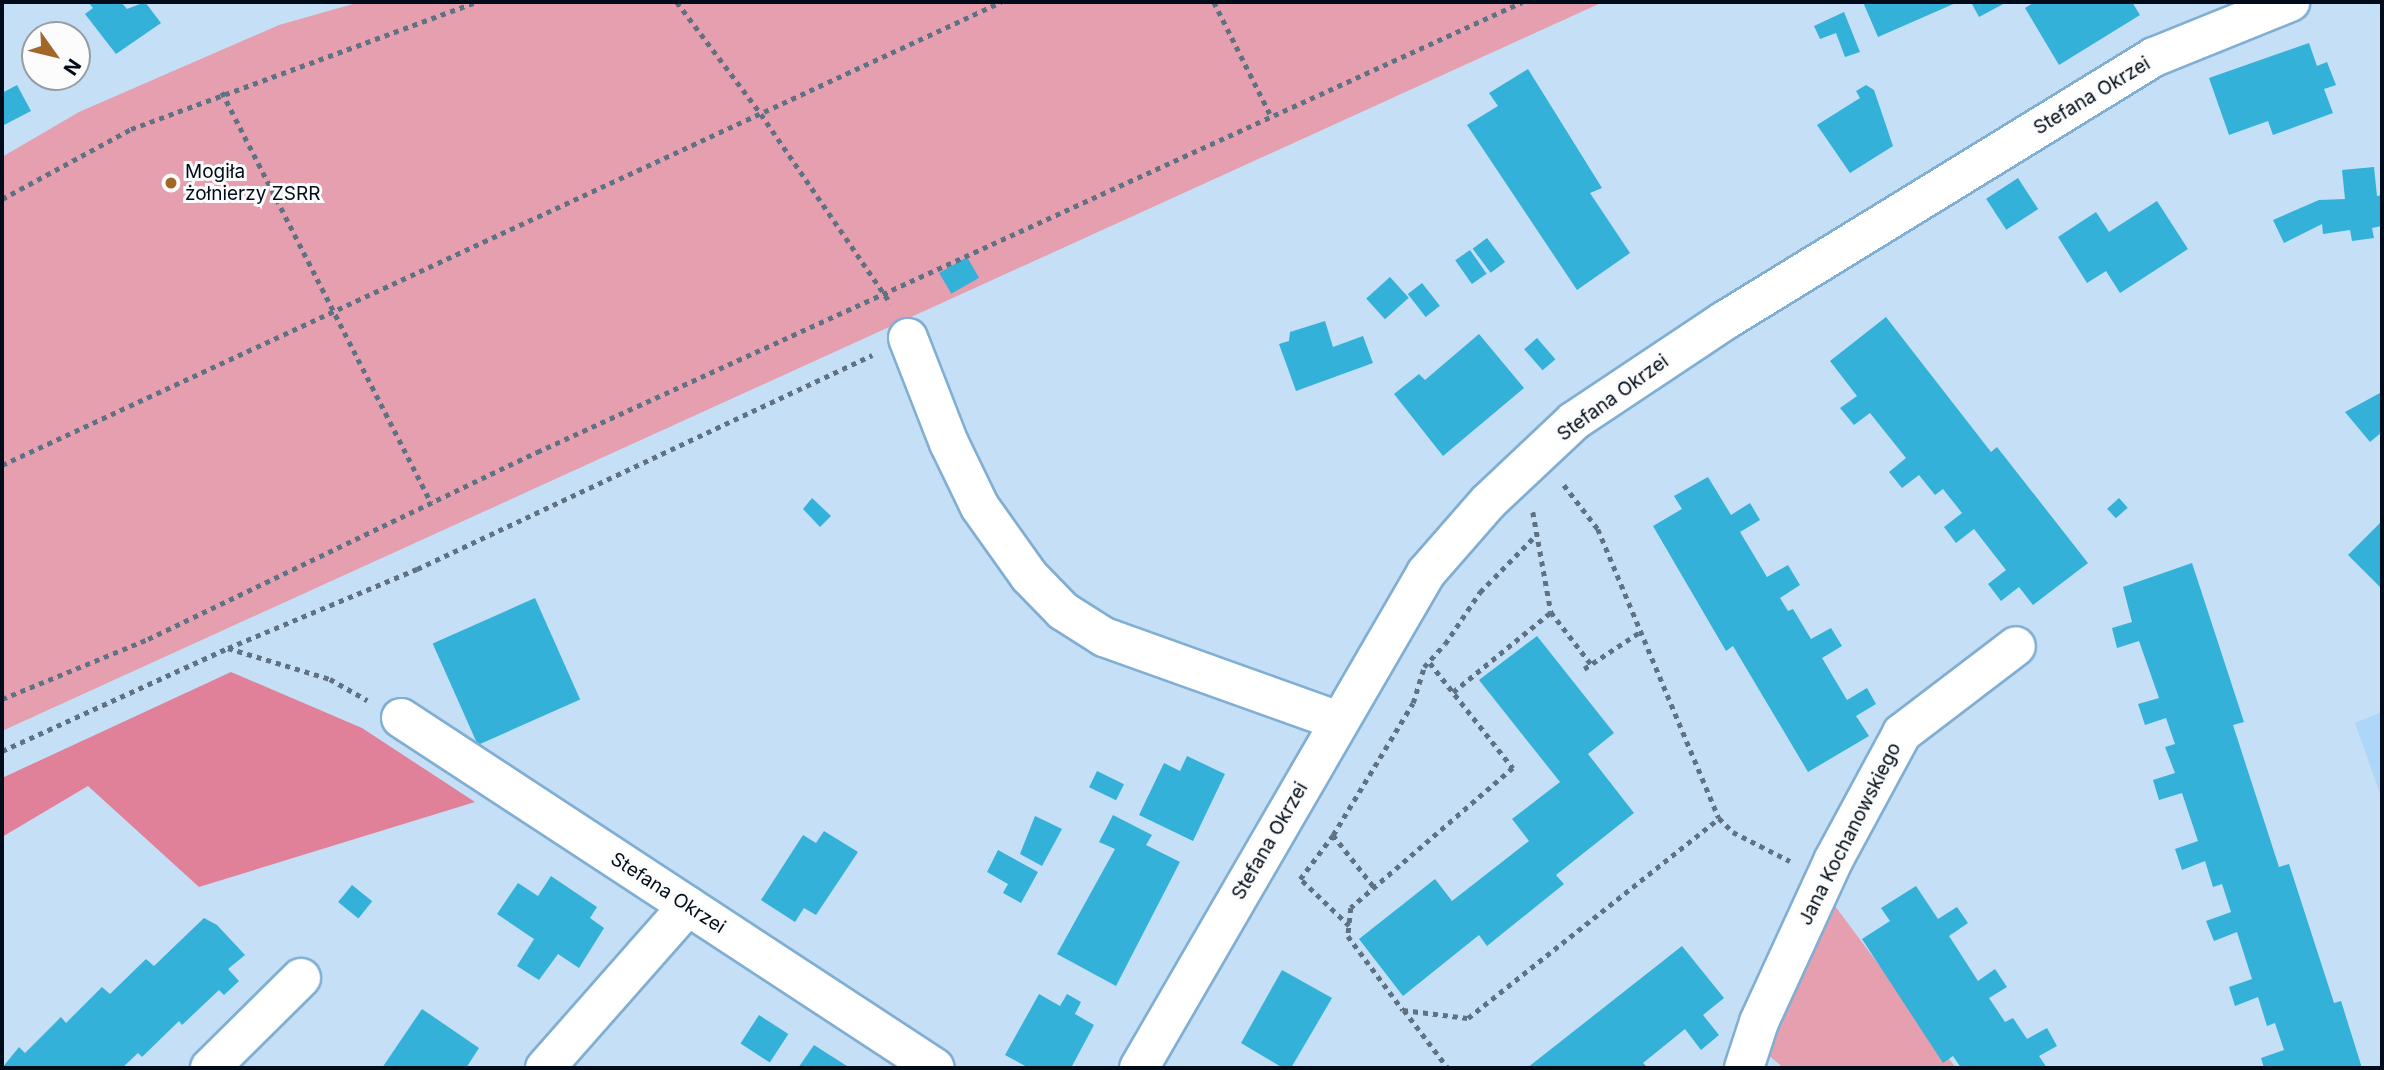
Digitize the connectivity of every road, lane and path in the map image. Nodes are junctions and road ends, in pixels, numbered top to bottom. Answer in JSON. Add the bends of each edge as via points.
{"nodes":[{"id":1,"x":476,"y":2,"type":"edge"},
{"id":2,"x":677,"y":2,"type":"edge"},
{"id":3,"x":1001,"y":2,"type":"edge"},
{"id":4,"x":1214,"y":2,"type":"edge"},
{"id":5,"x":1522,"y":2,"type":"edge"},
{"id":6,"x":2290,"y":2,"type":"edge"},
{"id":7,"x":222,"y":92,"type":"junction"},
{"id":8,"x":761,"y":114,"type":"junction"},
{"id":9,"x":1270,"y":114,"type":"junction"},
{"id":10,"x":2,"y":199,"type":"edge"},
{"id":11,"x":884,"y":293,"type":"junction"},
{"id":12,"x":335,"y":311,"type":"junction"},
{"id":13,"x":908,"y":338,"type":"junction"},
{"id":14,"x":2,"y":466,"type":"edge"},
{"id":15,"x":1557,"y":476,"type":"dead end"},
{"id":16,"x":1531,"y":500,"type":"dead end"},
{"id":17,"x":431,"y":503,"type":"junction"},
{"id":18,"x":1537,"y":534,"type":"junction"},
{"id":19,"x":1551,"y":612,"type":"junction"},
{"id":20,"x":1640,"y":632,"type":"junction"},
{"id":21,"x":2016,"y":646,"type":"dead end"},
{"id":22,"x":228,"y":648,"type":"junction"},
{"id":23,"x":1430,"y":663,"type":"junction"},
{"id":24,"x":1591,"y":664,"type":"junction"},
{"id":25,"x":1584,"y":669,"type":"dead end"},
{"id":26,"x":1453,"y":692,"type":"junction"},
{"id":27,"x":2,"y":699,"type":"edge"},
{"id":28,"x":401,"y":718,"type":"joint"},
{"id":29,"x":1338,"y":721,"type":"junction"},
{"id":30,"x":2,"y":751,"type":"edge"},
{"id":31,"x":1719,"y":818,"type":"junction"},
{"id":32,"x":1333,"y":835,"type":"junction"},
{"id":33,"x":1825,"y":878,"type":"junction"},
{"id":34,"x":1374,"y":887,"type":"junction"},
{"id":35,"x":688,"y":906,"type":"junction"},
{"id":36,"x":1349,"y":926,"type":"junction"},
{"id":37,"x":301,"y":978,"type":"dead end"},
{"id":38,"x":1403,"y":1010,"type":"junction"},
{"id":39,"x":210,"y":1068,"type":"edge"},
{"id":40,"x":545,"y":1068,"type":"edge"},
{"id":41,"x":935,"y":1068,"type":"edge"},
{"id":42,"x":1139,"y":1068,"type":"edge"},
{"id":43,"x":1448,"y":1068,"type":"edge"},
{"id":44,"x":1744,"y":1068,"type":"edge"}],
"edges":[{"from":1,"to":7,"type":"path"},
{"from":2,"to":8,"type":"path"},
{"from":3,"to":8,"type":"path"},
{"from":4,"to":9,"type":"path"},
{"from":5,"to":9,"type":"path"},
{"from":6,"to":29,"type":"street","name":"Stefana Okrzei","via":[[2154,57],[1724,321],[1574,421],[1488,502],[1426,573]]},
{"from":7,"to":10,"type":"path","via":[[131,129]]},
{"from":7,"to":12,"type":"path"},
{"from":8,"to":11,"type":"path"},
{"from":8,"to":12,"type":"path"},
{"from":9,"to":11,"type":"path"},
{"from":11,"to":13,"type":"path"},
{"from":11,"to":17,"type":"path"},
{"from":12,"to":14,"type":"path"},
{"from":12,"to":17,"type":"path"},
{"from":13,"to":22,"type":"path","via":[[416,569]]},
{"from":13,"to":29,"type":"street","via":[[980,507],[1029,576],[1063,611],[1104,637]]},
{"from":15,"to":20,"type":"path","via":[[1598,529]]},
{"from":16,"to":18,"type":"path"},
{"from":17,"to":27,"type":"path","via":[[148,639]]},
{"from":18,"to":19,"type":"path"},
{"from":18,"to":23,"type":"path","via":[[1480,592]]},
{"from":19,"to":24,"type":"path"},
{"from":19,"to":26,"type":"path"},
{"from":20,"to":24,"type":"path"},
{"from":20,"to":31,"type":"path"},
{"from":21,"to":33,"type":"street","name":"Jana Kochanowskiego","via":[[1902,733]]},
{"from":22,"to":28,"type":"path","via":[[330,679]]},
{"from":22,"to":30,"type":"path"},
{"from":23,"to":26,"type":"path"},
{"from":23,"to":32,"type":"path","via":[[1415,686],[1413,703]]},
{"from":24,"to":25,"type":"path"},
{"from":26,"to":34,"type":"path","via":[[1513,768]]},
{"from":28,"to":35,"type":"street","name":"Stefana Okrzei"},
{"from":29,"to":42,"type":"street","name":"Stefana Okrzei"},
{"from":31,"to":33,"type":"path","via":[[1733,832]]},
{"from":31,"to":38,"type":"path","via":[[1468,1018]]},
{"from":32,"to":34,"type":"path"},
{"from":32,"to":36,"type":"path","via":[[1300,879]]},
{"from":33,"to":44,"type":"street","name":"Jana Kochanowskiego","via":[[1759,1022]]},
{"from":34,"to":36,"type":"path","via":[[1351,908]]},
{"from":35,"to":40,"type":"street"},
{"from":35,"to":41,"type":"street","name":"Stefana Okrzei"},
{"from":36,"to":38,"type":"path","via":[[1348,936]]},
{"from":37,"to":39,"type":"street"},
{"from":38,"to":43,"type":"path"}]}
